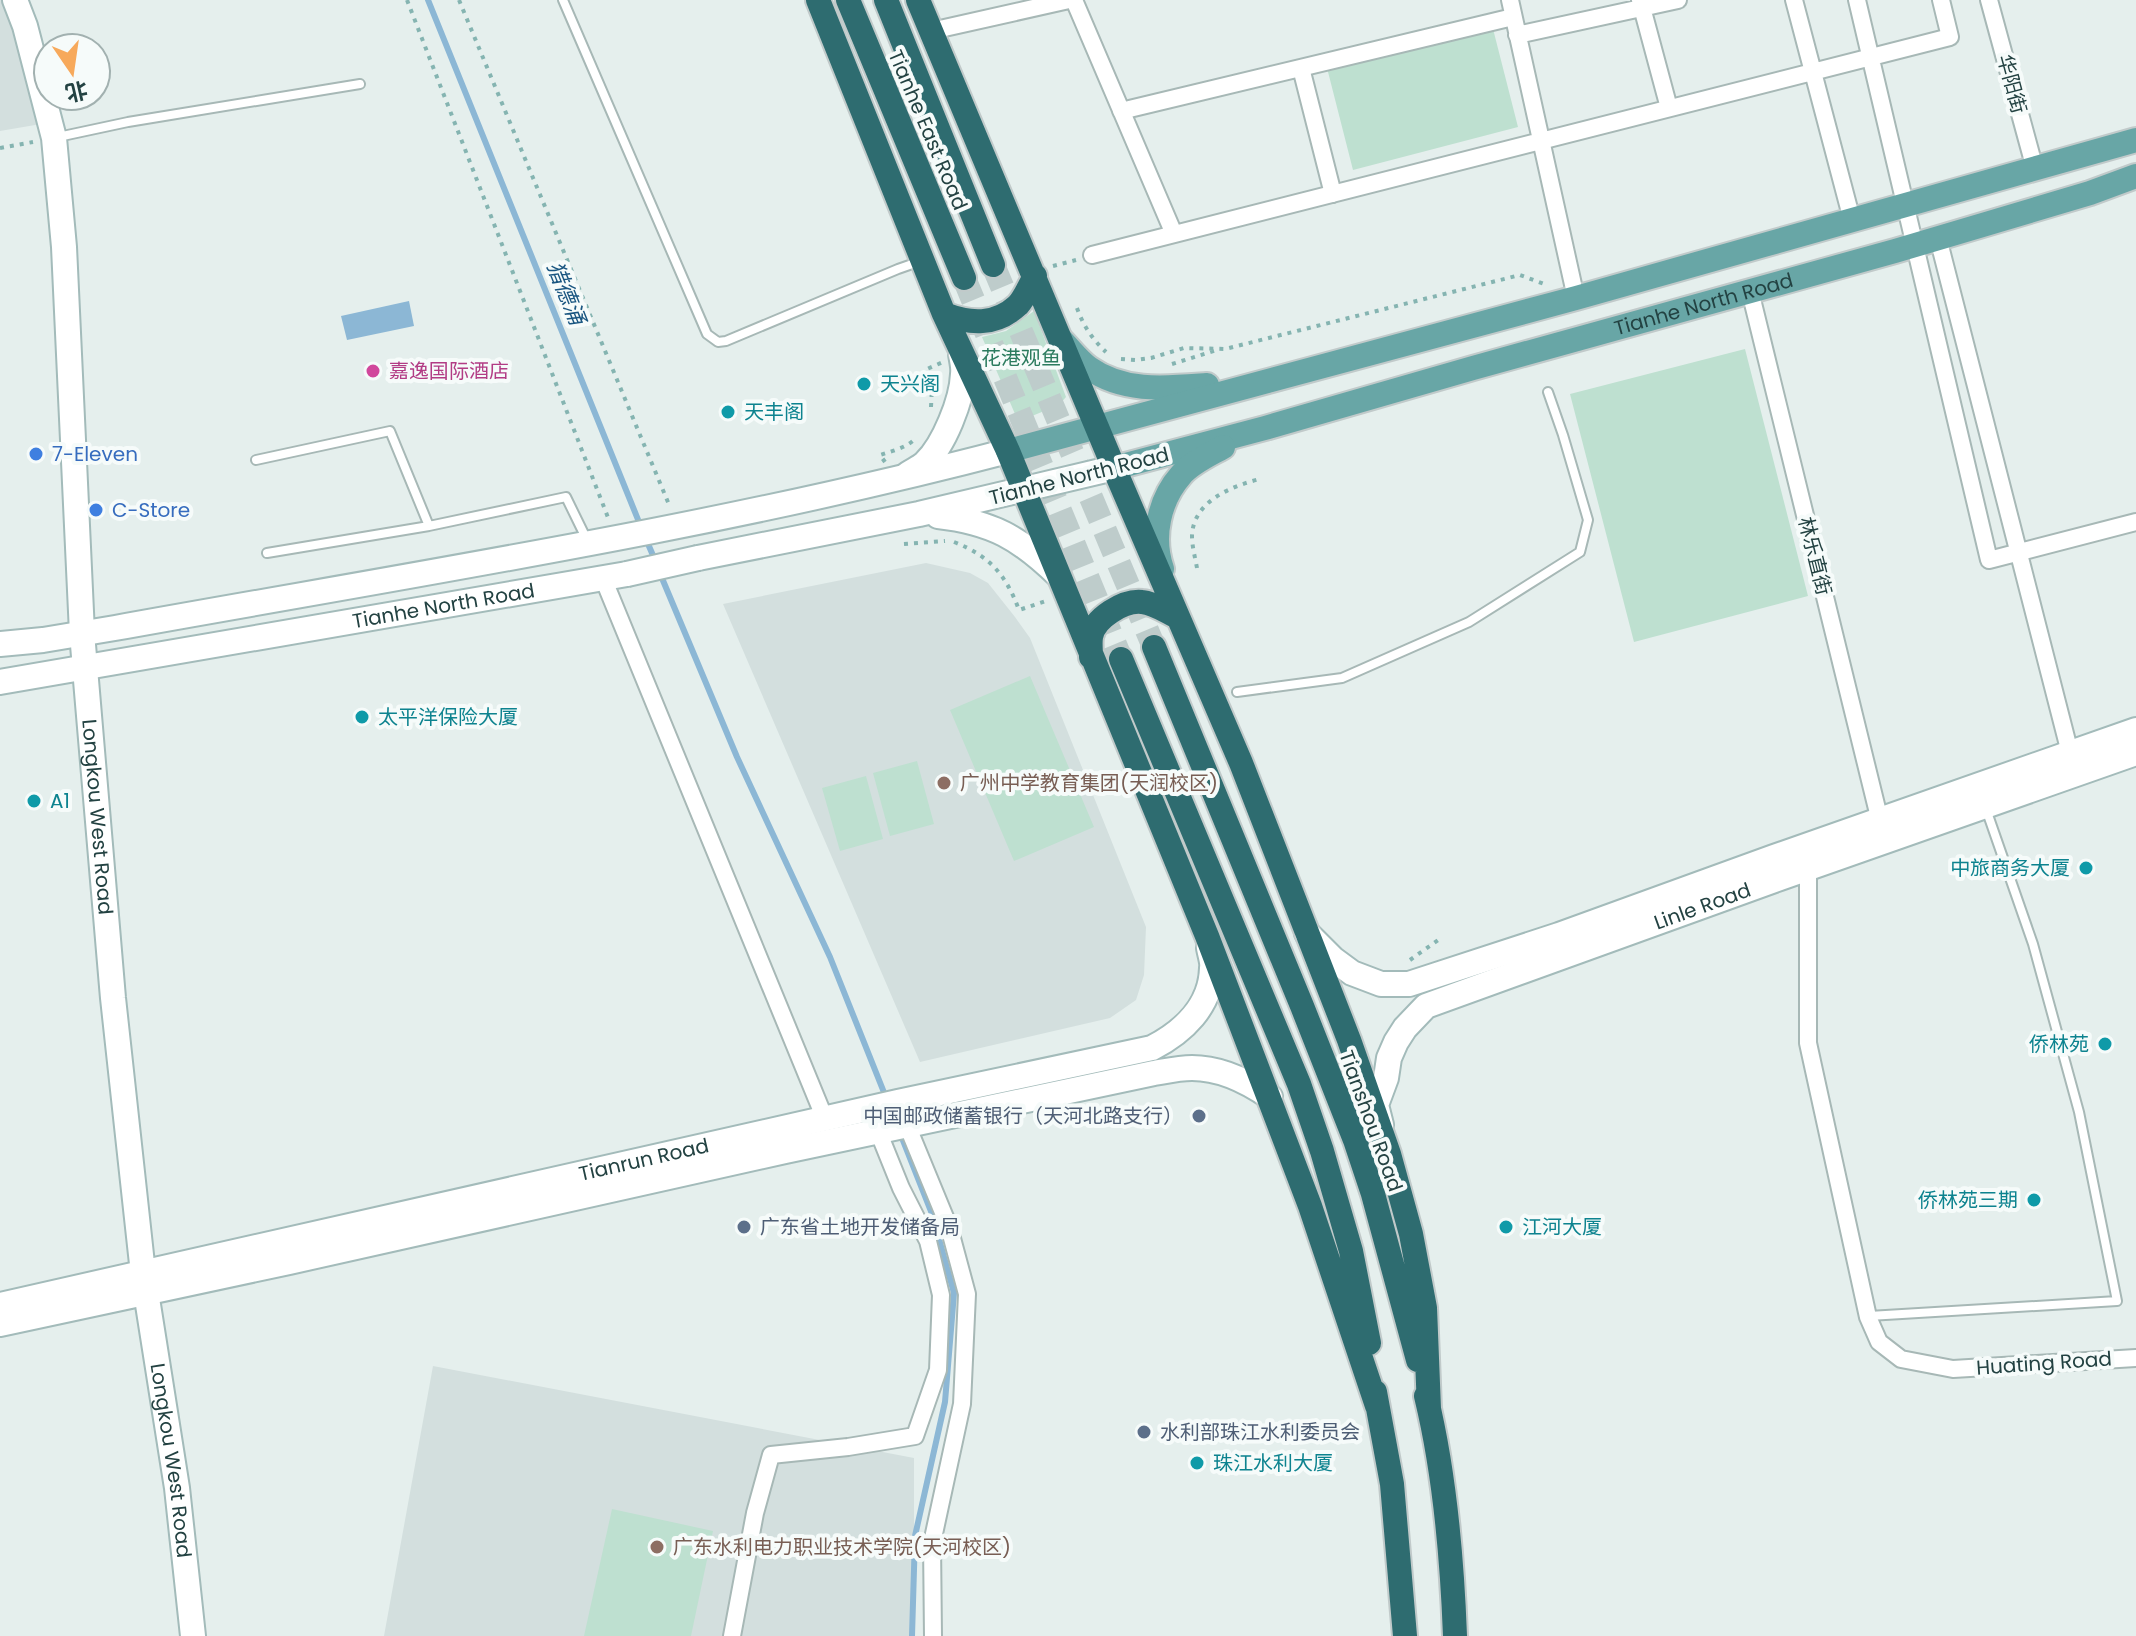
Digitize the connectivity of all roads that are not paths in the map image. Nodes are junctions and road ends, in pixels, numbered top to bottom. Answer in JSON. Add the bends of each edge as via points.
{"nodes":[{"id":1,"x":15,"y":0,"type":"edge"},
{"id":2,"x":563,"y":0,"type":"edge"},
{"id":3,"x":818,"y":0,"type":"edge"},
{"id":4,"x":848,"y":0,"type":"edge"},
{"id":5,"x":886,"y":0,"type":"edge"},
{"id":6,"x":918,"y":0,"type":"edge"},
{"id":7,"x":1072,"y":0,"type":"edge"},
{"id":8,"x":1510,"y":0,"type":"edge"},
{"id":9,"x":1678,"y":0,"type":"edge"},
{"id":10,"x":1794,"y":0,"type":"edge"},
{"id":11,"x":1857,"y":0,"type":"edge"},
{"id":12,"x":1941,"y":0,"type":"edge"},
{"id":13,"x":1989,"y":0,"type":"edge"},
{"id":14,"x":1641,"y":4,"type":"edge"},
{"id":15,"x":1513,"y":17,"type":"junction"},
{"id":16,"x":931,"y":31,"type":"junction"},
{"id":17,"x":1517,"y":35,"type":"junction"},
{"id":18,"x":1301,"y":68,"type":"junction"},
{"id":19,"x":1812,"y":71,"type":"junction"},
{"id":20,"x":360,"y":84,"type":"dead end"},
{"id":21,"x":1669,"y":108,"type":"junction"},
{"id":22,"x":1121,"y":111,"type":"junction"},
{"id":23,"x":54,"y":138,"type":"junction"},
{"id":24,"x":1541,"y":141,"type":"junction"},
{"id":25,"x":2133,"y":149,"type":"edge"},
{"id":26,"x":2035,"y":169,"type":"junction"},
{"id":27,"x":2136,"y":176,"type":"edge"},
{"id":28,"x":1333,"y":194,"type":"junction"},
{"id":29,"x":1852,"y":220,"type":"junction"},
{"id":30,"x":1174,"y":234,"type":"junction"},
{"id":31,"x":1938,"y":238,"type":"junction"},
{"id":32,"x":1092,"y":255,"type":"road end"},
{"id":33,"x":923,"y":261,"type":"junction"},
{"id":34,"x":993,"y":265,"type":"tunnel mouth"},
{"id":35,"x":1045,"y":270,"type":"junction"},
{"id":36,"x":964,"y":278,"type":"tunnel mouth"},
{"id":37,"x":1750,"y":291,"type":"junction"},
{"id":38,"x":1576,"y":298,"type":"junction"},
{"id":39,"x":944,"y":314,"type":"junction"},
{"id":40,"x":1071,"y":336,"type":"junction"},
{"id":41,"x":961,"y":354,"type":"junction"},
{"id":42,"x":1262,"y":381,"type":"junction"},
{"id":43,"x":1548,"y":392,"type":"dead end"},
{"id":44,"x":1097,"y":427,"type":"junction"},
{"id":45,"x":1265,"y":428,"type":"junction"},
{"id":46,"x":1008,"y":451,"type":"junction"},
{"id":47,"x":256,"y":460,"type":"dead end"},
{"id":48,"x":1114,"y":468,"type":"junction"},
{"id":49,"x":898,"y":480,"type":"junction"},
{"id":50,"x":1024,"y":491,"type":"junction"},
{"id":51,"x":919,"y":514,"type":"junction"},
{"id":52,"x":2136,"y":522,"type":"edge"},
{"id":53,"x":429,"y":526,"type":"junction"},
{"id":54,"x":589,"y":544,"type":"junction"},
{"id":55,"x":267,"y":553,"type":"dead end"},
{"id":56,"x":615,"y":576,"type":"junction"},
{"id":57,"x":1062,"y":585,"type":"junction"},
{"id":58,"x":1178,"y":617,"type":"junction"},
{"id":59,"x":82,"y":633,"type":"junction"},
{"id":60,"x":0,"y":644,"type":"edge"},
{"id":61,"x":1154,"y":647,"type":"tunnel mouth"},
{"id":62,"x":1091,"y":657,"type":"junction"},
{"id":63,"x":1121,"y":659,"type":"tunnel mouth"},
{"id":64,"x":86,"y":667,"type":"junction"},
{"id":65,"x":0,"y":682,"type":"edge"},
{"id":66,"x":1237,"y":692,"type":"dead end"},
{"id":67,"x":2136,"y":730,"type":"edge"},
{"id":68,"x":2070,"y":753,"type":"junction"},
{"id":69,"x":2136,"y":753,"type":"edge"},
{"id":70,"x":1981,"y":796,"type":"junction"},
{"id":71,"x":1880,"y":821,"type":"junction"},
{"id":72,"x":1808,"y":856,"type":"junction"},
{"id":73,"x":1306,"y":932,"type":"junction"},
{"id":74,"x":1207,"y":936,"type":"junction"},
{"id":75,"x":1270,"y":1097,"type":"junction"},
{"id":76,"x":825,"y":1119,"type":"junction"},
{"id":77,"x":890,"y":1119,"type":"junction"},
{"id":78,"x":1389,"y":1154,"type":"junction"},
{"id":79,"x":144,"y":1283,"type":"junction"},
{"id":80,"x":0,"y":1305,"type":"edge"},
{"id":81,"x":1868,"y":1317,"type":"junction"},
{"id":82,"x":0,"y":1324,"type":"edge"},
{"id":83,"x":2136,"y":1358,"type":"edge"},
{"id":84,"x":1377,"y":1406,"type":"junction"},
{"id":85,"x":1429,"y":1409,"type":"junction"},
{"id":86,"x":193,"y":1636,"type":"edge"},
{"id":87,"x":732,"y":1636,"type":"edge"},
{"id":88,"x":933,"y":1636,"type":"edge"},
{"id":89,"x":1405,"y":1636,"type":"edge"},
{"id":90,"x":1455,"y":1636,"type":"edge"}],
"edges":[{"from":1,"to":23,"type":"street","name":"Longkou West Road"},
{"from":2,"to":33,"type":"lane","via":[[707,334],[718,342]]},
{"from":3,"to":33,"type":"highway"},
{"from":4,"to":36,"type":"highway","name":"Tianhe East Road"},
{"from":5,"to":34,"type":"highway","name":"Tianhe East Road"},
{"from":6,"to":16,"type":"highway"},
{"from":7,"to":16,"type":"street"},
{"from":7,"to":22,"type":"street"},
{"from":8,"to":15,"type":"street"},
{"from":9,"to":14,"type":"street"},
{"from":10,"to":19,"type":"street"},
{"from":11,"to":52,"type":"street","via":[[1989,560]]},
{"from":12,"to":19,"type":"street","via":[[1950,37]]},
{"from":13,"to":26,"type":"street","name":"华阳街"},
{"from":14,"to":17,"type":"street"},
{"from":14,"to":21,"type":"street"},
{"from":15,"to":17,"type":"street"},
{"from":15,"to":18,"type":"street"},
{"from":16,"to":35,"type":"highway"},
{"from":17,"to":24,"type":"street"},
{"from":18,"to":22,"type":"street"},
{"from":18,"to":28,"type":"street"},
{"from":19,"to":21,"type":"street"},
{"from":19,"to":29,"type":"street"},
{"from":20,"to":23,"type":"lane"},
{"from":21,"to":24,"type":"street"},
{"from":22,"to":30,"type":"street"},
{"from":23,"to":59,"type":"street","name":"Longkou West Road"},
{"from":24,"to":28,"type":"street"},
{"from":24,"to":38,"type":"street"},
{"from":25,"to":26,"type":"main road","name":"Tianhe North Road"},
{"from":26,"to":29,"type":"main road","name":"Tianhe North Road"},
{"from":27,"to":31,"type":"main road","name":"Tianhe North Road"},
{"from":28,"to":30,"type":"street"},
{"from":29,"to":38,"type":"main road","name":"Tianhe North Road"},
{"from":30,"to":32,"type":"street"},
{"from":31,"to":37,"type":"main road","name":"Tianhe North Road"},
{"from":31,"to":68,"type":"street"},
{"from":33,"to":39,"type":"highway"},
{"from":35,"to":39,"type":"highway","via":[[1020,303],[1003,315],[966,322]]},
{"from":35,"to":40,"type":"highway"},
{"from":37,"to":45,"type":"main road","name":"Tianhe North Road"},
{"from":37,"to":71,"type":"street","name":"林乐直街"},
{"from":38,"to":42,"type":"main road","name":"Tianhe North Road"},
{"from":39,"to":41,"type":"highway"},
{"from":40,"to":42,"type":"main road","via":[[1090,368],[1121,383],[1176,388]]},
{"from":40,"to":44,"type":"highway"},
{"from":41,"to":46,"type":"highway"},
{"from":41,"to":49,"type":"street","via":[[962,386],[947,429],[925,464]]},
{"from":42,"to":44,"type":"main road","name":"Tianhe North Road"},
{"from":43,"to":66,"type":"lane","via":[[1588,520],[1580,552],[1469,622],[1342,678]]},
{"from":44,"to":46,"type":"main road","name":"Tianhe North Road"},
{"from":44,"to":48,"type":"highway"},
{"from":45,"to":48,"type":"main road","name":"Tianhe North Road"},
{"from":45,"to":58,"type":"main road","via":[[1201,459],[1170,490],[1156,530],[1160,563]]},
{"from":46,"to":49,"type":"street","name":"Tianhe North Road"},
{"from":46,"to":50,"type":"highway"},
{"from":47,"to":53,"type":"lane","via":[[390,431]]},
{"from":48,"to":50,"type":"street","name":"Tianhe North Road"},
{"from":48,"to":58,"type":"highway"},
{"from":49,"to":54,"type":"street","name":"Tianhe North Road"},
{"from":50,"to":51,"type":"street","name":"Tianhe North Road"},
{"from":50,"to":57,"type":"highway"},
{"from":51,"to":56,"type":"street","name":"Tianhe North Road","bridge":true},
{"from":51,"to":57,"type":"street","via":[[963,519],[1002,532],[1035,553]]},
{"from":53,"to":54,"type":"lane","via":[[566,497]]},
{"from":53,"to":55,"type":"lane"},
{"from":54,"to":59,"type":"street","name":"Tianhe North Road"},
{"from":56,"to":64,"type":"street","name":"Tianhe North Road"},
{"from":56,"to":76,"type":"street"},
{"from":57,"to":62,"type":"highway"},
{"from":58,"to":62,"type":"highway","via":[[1145,602],[1120,607],[1095,627]]},
{"from":58,"to":73,"type":"highway"},
{"from":59,"to":60,"type":"street","name":"Tianhe North Road"},
{"from":59,"to":64,"type":"street","name":"Longkou West Road"},
{"from":61,"to":85,"type":"highway","name":"Tianshou Road","via":[[1355,1140]]},
{"from":62,"to":74,"type":"highway"},
{"from":63,"to":84,"type":"highway","via":[[1299,1084],[1322,1151],[1351,1251]]},
{"from":64,"to":65,"type":"street","name":"Tianhe North Road"},
{"from":64,"to":79,"type":"street","name":"Longkou West Road","via":[[113,998]]},
{"from":67,"to":68,"type":"street","name":"Linle Road"},
{"from":68,"to":70,"type":"street","name":"Linle Road"},
{"from":69,"to":70,"type":"street","name":"Linle Road"},
{"from":70,"to":71,"type":"street","name":"Linle Road"},
{"from":70,"to":72,"type":"street","name":"Linle Road"},
{"from":70,"to":81,"type":"lane","via":[[2033,944],[2079,1112],[2117,1301]]},
{"from":71,"to":72,"type":"street","name":"Linle Road"},
{"from":72,"to":73,"type":"street","name":"Linle Road","via":[[1409,984],[1363,978],[1333,959]]},
{"from":72,"to":78,"type":"street","name":"Linle Road","via":[[1426,1006],[1396,1042],[1376,1105]]},
{"from":72,"to":81,"type":"street","via":[[1808,1043]]},
{"from":73,"to":78,"type":"highway"},
{"from":74,"to":75,"type":"highway"},
{"from":74,"to":77,"type":"street","name":"Tianrun Road","via":[[1212,968],[1207,994],[1173,1037],[1152,1048]]},
{"from":75,"to":77,"type":"street","name":"Tianrun Road","via":[[1251,1083],[1194,1068]]},
{"from":75,"to":84,"type":"highway"},
{"from":76,"to":77,"type":"street","name":"Tianrun Road"},
{"from":76,"to":79,"type":"street","name":"Tianrun Road"},
{"from":77,"to":79,"type":"street","name":"Tianrun Road"},
{"from":77,"to":87,"type":"street","via":[[901,1188],[928,1241],[941,1295],[938,1370],[915,1436],[771,1455]]},
{"from":77,"to":88,"type":"street","via":[[949,1227],[967,1294],[962,1404],[932,1543]]},
{"from":78,"to":85,"type":"highway","via":[[1425,1308]]},
{"from":79,"to":80,"type":"street","name":"Tianrun Road"},
{"from":79,"to":82,"type":"street","name":"Tianrun Road"},
{"from":79,"to":86,"type":"street","name":"Longkou West Road","via":[[177,1488]]},
{"from":81,"to":83,"type":"street","name":"Huating Road","via":[[1879,1342],[1901,1359],[1953,1369]]},
{"from":84,"to":89,"type":"highway","via":[[1392,1484]]},
{"from":85,"to":90,"type":"highway","name":"Tianshou Road","via":[[1447,1520]]}]}
